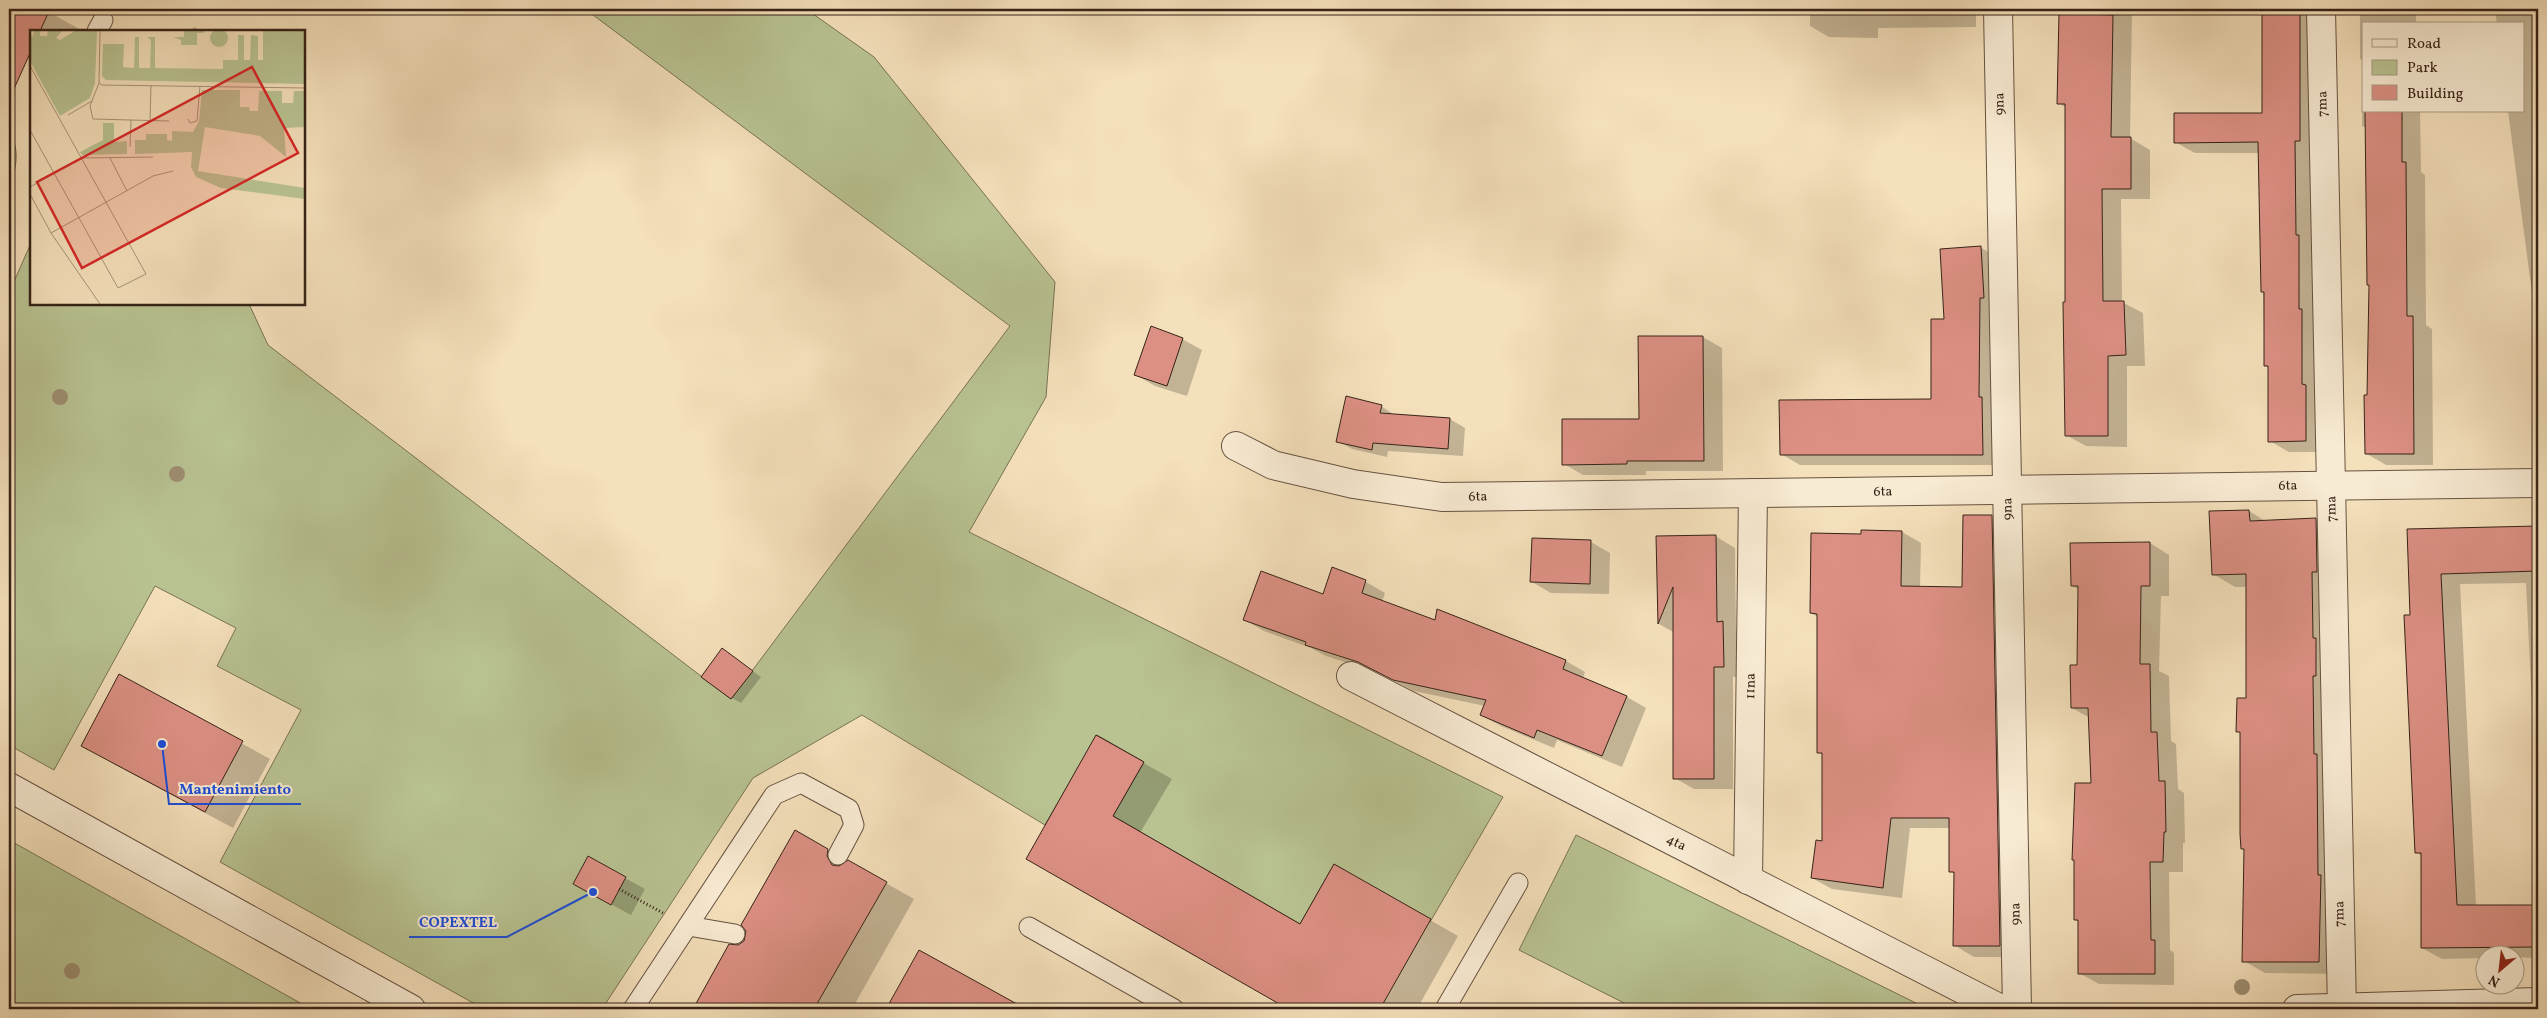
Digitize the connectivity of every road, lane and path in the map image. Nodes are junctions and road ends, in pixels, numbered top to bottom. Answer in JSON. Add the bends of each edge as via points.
{"nodes":[{"id":1,"x":1998,"y":9,"type":"edge"},
{"id":2,"x":2321,"y":9,"type":"edge"},
{"id":3,"x":1236,"y":446,"type":"dead end"},
{"id":4,"x":2538,"y":483,"type":"edge"},
{"id":5,"x":2331,"y":486,"type":"junction"},
{"id":6,"x":2008,"y":490,"type":"junction"},
{"id":7,"x":1753,"y":493,"type":"junction"},
{"id":8,"x":1351,"y":676,"type":"dead end"},
{"id":9,"x":9,"y":787,"type":"edge"},
{"id":10,"x":838,"y":855,"type":"dead end"},
{"id":11,"x":1748,"y":880,"type":"junction"},
{"id":12,"x":1518,"y":883,"type":"dead end"},
{"id":13,"x":619,"y":890,"type":"dead end"},
{"id":14,"x":688,"y":926,"type":"junction"},
{"id":15,"x":1029,"y":927,"type":"dead end"},
{"id":16,"x":735,"y":934,"type":"dead end"},
{"id":17,"x":2538,"y":1002,"type":"edge"},
{"id":18,"x":411,"y":1009,"type":"edge"},
{"id":19,"x":633,"y":1009,"type":"edge"},
{"id":20,"x":1174,"y":1009,"type":"edge"},
{"id":21,"x":1445,"y":1009,"type":"edge"},
{"id":22,"x":2001,"y":1009,"type":"edge"},
{"id":23,"x":2017,"y":1009,"type":"edge"},
{"id":24,"x":2297,"y":1009,"type":"edge"},
{"id":25,"x":2342,"y":1009,"type":"edge"}],
"edges":[{"from":1,"to":6,"type":"street","name":"9na"},
{"from":2,"to":5,"type":"street","name":"7ma"},
{"from":3,"to":7,"type":"street","name":"6ta","via":[[1273,465],[1353,484],[1442,497]]},
{"from":4,"to":5,"type":"street","name":"6ta"},
{"from":5,"to":6,"type":"street","name":"6ta"},
{"from":5,"to":25,"type":"street","name":"7ma"},
{"from":6,"to":7,"type":"street","name":"6ta"},
{"from":6,"to":23,"type":"street","name":"9na"},
{"from":7,"to":11,"type":"street","name":"11na"},
{"from":8,"to":11,"type":"street","name":"4ta"},
{"from":9,"to":18,"type":"street"},
{"from":10,"to":14,"type":"lane","via":[[854,825],[850,809],[801,783],[774,795]]},
{"from":11,"to":22,"type":"street","name":"4ta"},
{"from":12,"to":21,"type":"lane"},
{"from":13,"to":14,"type":"path"},
{"from":14,"to":16,"type":"lane"},
{"from":14,"to":19,"type":"lane"},
{"from":15,"to":20,"type":"lane"},
{"from":17,"to":25,"type":"street"},
{"from":24,"to":25,"type":"street"}]}
